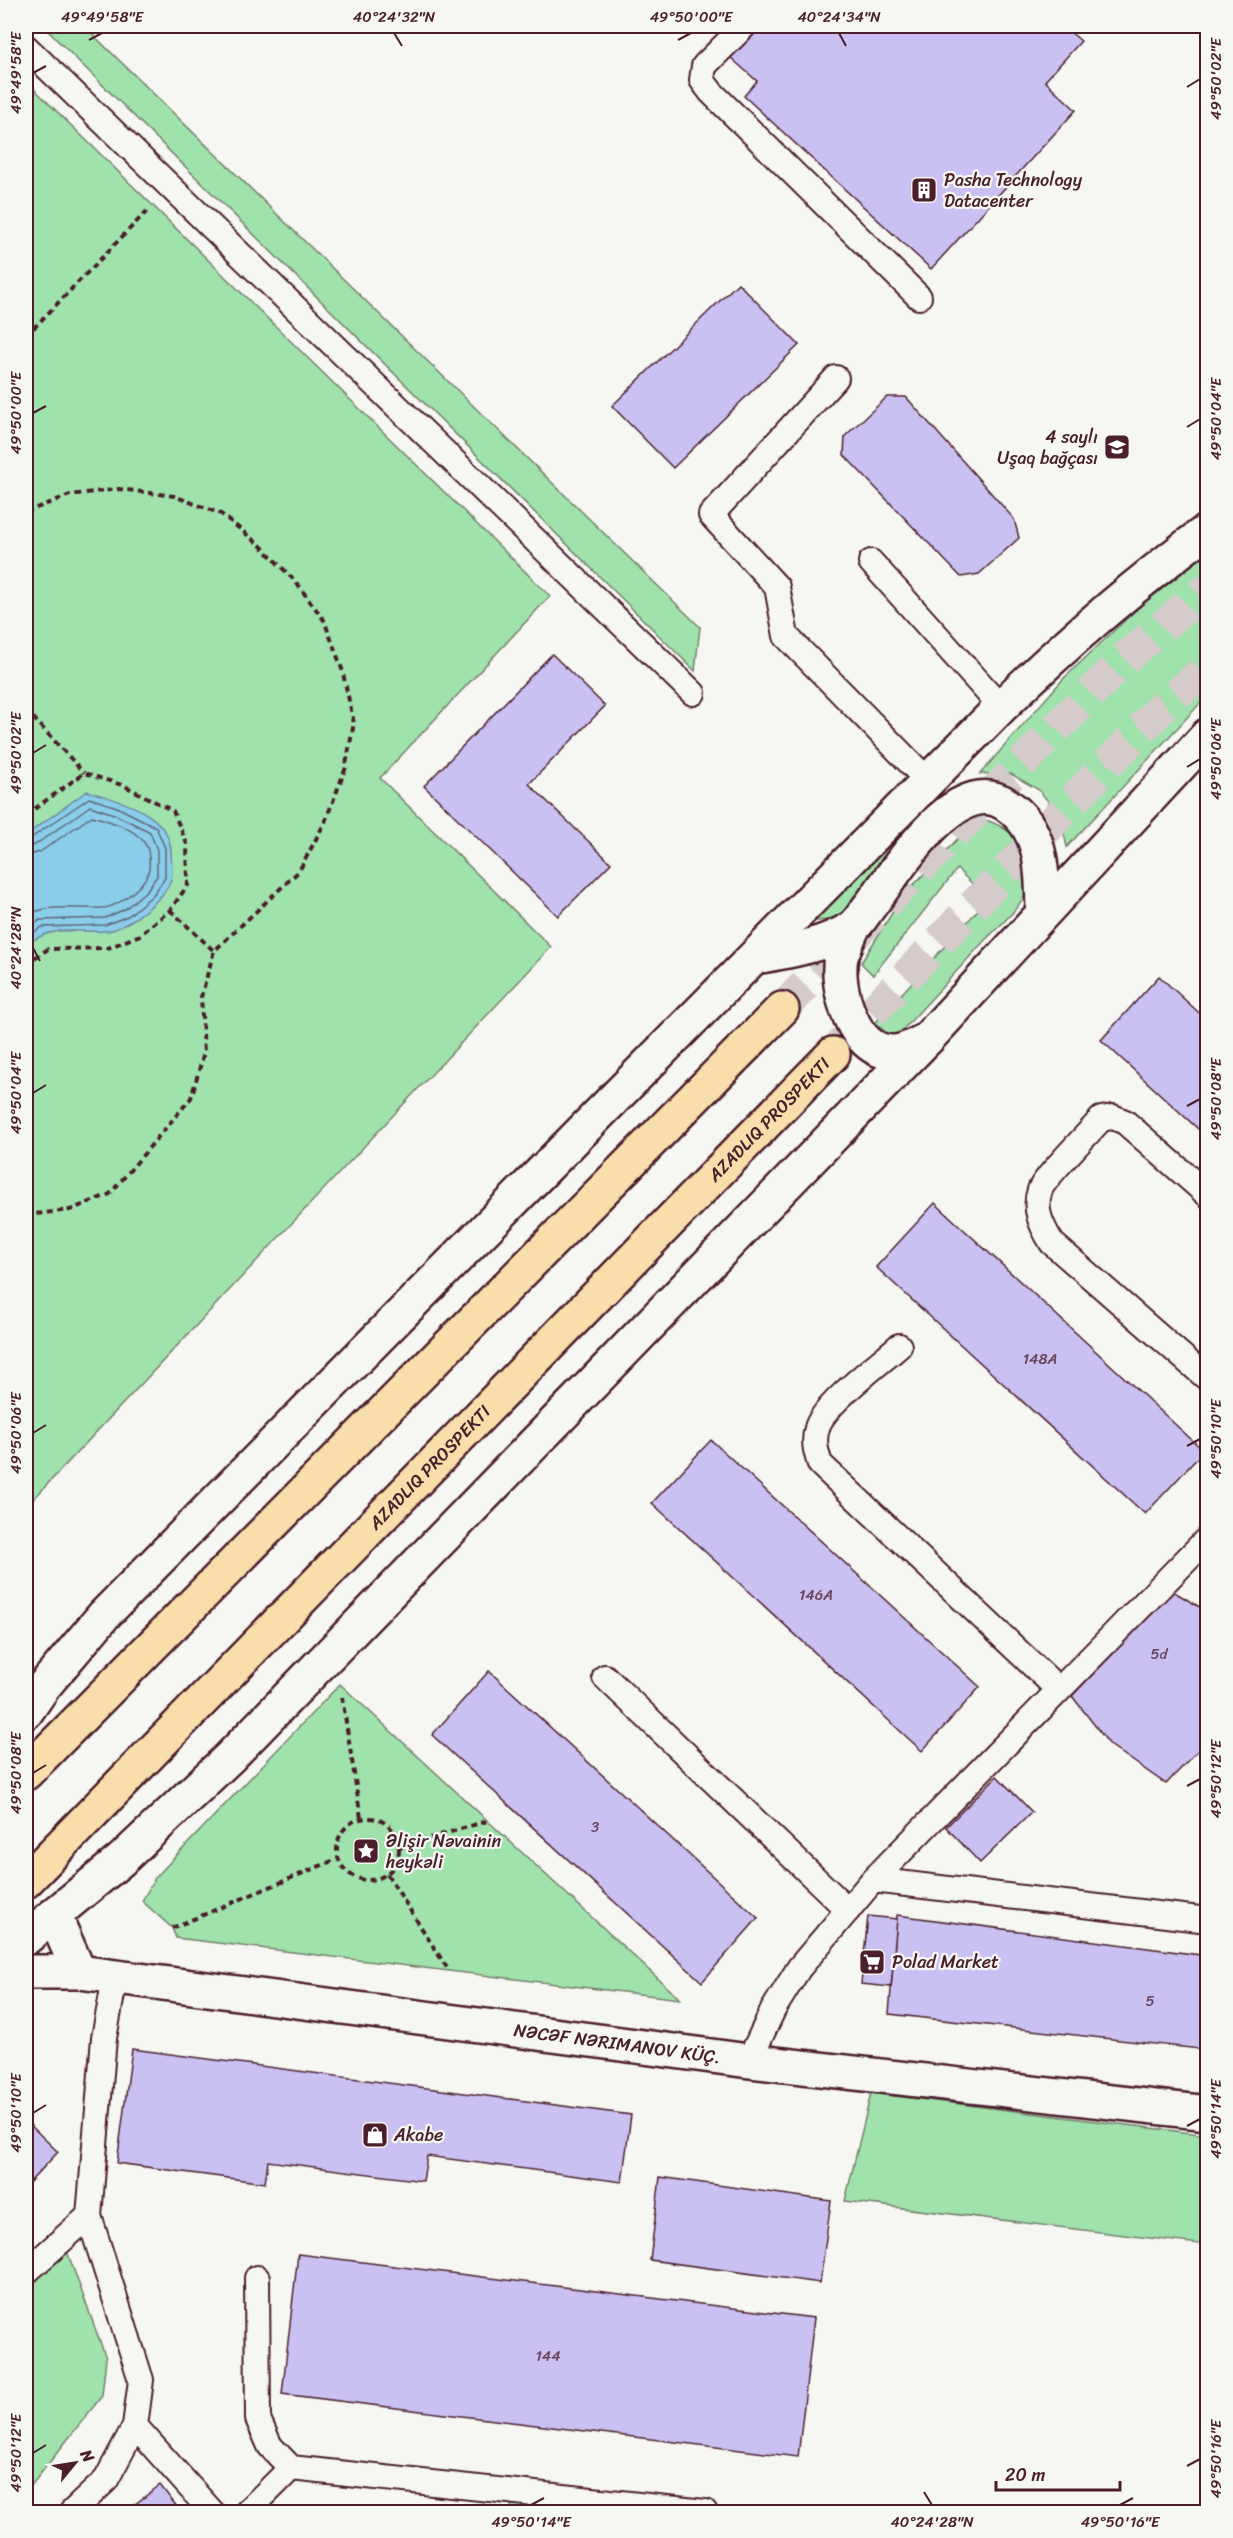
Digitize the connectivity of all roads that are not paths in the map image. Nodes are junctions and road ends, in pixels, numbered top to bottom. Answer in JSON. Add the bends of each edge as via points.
{"nodes":[{"id":1,"x":744,"y":26,"type":"edge"},
{"id":2,"x":26,"y":47,"type":"edge"},
{"id":3,"x":919,"y":297,"type":"dead end"},
{"id":4,"x":836,"y":378,"type":"dead end"},
{"id":5,"x":1208,"y":530,"type":"edge"},
{"id":6,"x":871,"y":562,"type":"dead end"},
{"id":7,"x":693,"y":693,"type":"dead end"},
{"id":8,"x":1001,"y":707,"type":"junction"},
{"id":9,"x":1208,"y":735,"type":"edge"},
{"id":10,"x":928,"y":781,"type":"junction"},
{"id":11,"x":940,"y":816,"type":"junction"},
{"id":12,"x":1043,"y":912,"type":"junction"},
{"id":13,"x":853,"y":927,"type":"junction"},
{"id":14,"x":756,"y":957,"type":"junction"},
{"id":15,"x":783,"y":1009,"type":"tunnel mouth"},
{"id":16,"x":928,"y":1038,"type":"junction"},
{"id":17,"x":833,"y":1054,"type":"tunnel mouth"},
{"id":18,"x":1208,"y":1195,"type":"edge"},
{"id":19,"x":898,"y":1346,"type":"dead end"},
{"id":20,"x":1208,"y":1379,"type":"edge"},
{"id":21,"x":1208,"y":1538,"type":"edge"},
{"id":22,"x":605,"y":1677,"type":"dead end"},
{"id":23,"x":1058,"y":1689,"type":"junction"},
{"id":24,"x":26,"y":1712,"type":"edge"},
{"id":25,"x":26,"y":1773,"type":"edge"},
{"id":26,"x":873,"y":1880,"type":"junction"},
{"id":27,"x":26,"y":1881,"type":"edge"},
{"id":28,"x":848,"y":1910,"type":"junction"},
{"id":29,"x":54,"y":1915,"type":"junction"},
{"id":30,"x":1208,"y":1920,"type":"edge"},
{"id":31,"x":26,"y":1938,"type":"edge"},
{"id":32,"x":26,"y":1972,"type":"edge"},
{"id":33,"x":79,"y":1972,"type":"junction"},
{"id":34,"x":115,"y":1978,"type":"junction"},
{"id":35,"x":749,"y":2061,"type":"junction"},
{"id":36,"x":1208,"y":2113,"type":"edge"},
{"id":37,"x":89,"y":2216,"type":"junction"},
{"id":38,"x":26,"y":2272,"type":"edge"},
{"id":39,"x":257,"y":2278,"type":"dead end"},
{"id":40,"x":135,"y":2426,"type":"junction"},
{"id":41,"x":291,"y":2468,"type":"junction"},
{"id":42,"x":72,"y":2512,"type":"edge"},
{"id":43,"x":213,"y":2512,"type":"edge"},
{"id":44,"x":248,"y":2512,"type":"edge"},
{"id":45,"x":705,"y":2512,"type":"edge"}],
"edges":[{"from":1,"to":3,"type":"lane","via":[[704,66],[702,80]]},
{"from":2,"to":7,"type":"lane"},
{"from":4,"to":10,"type":"lane","via":[[711,515],[777,586],[786,636]]},
{"from":5,"to":8,"type":"main road","via":[[1068,641]]},
{"from":6,"to":8,"type":"lane"},
{"from":8,"to":10,"type":"main road"},
{"from":8,"to":11,"type":"main road"},
{"from":9,"to":12,"type":"main road"},
{"from":10,"to":14,"type":"main road"},
{"from":11,"to":12,"type":"main road","via":[[963,802],[982,797],[1002,801],[1020,813],[1039,849]]},
{"from":11,"to":13,"type":"main road"},
{"from":12,"to":16,"type":"main road"},
{"from":13,"to":14,"type":"main road","via":[[808,947]]},
{"from":13,"to":16,"type":"main road","via":[[841,969],[845,1007],[857,1029],[875,1047],[891,1053]]},
{"from":14,"to":24,"type":"main road","via":[[104,1615]]},
{"from":15,"to":25,"type":"main road"},
{"from":16,"to":29,"type":"main road","via":[[230,1757],[121,1860]]},
{"from":17,"to":27,"type":"main road"},
{"from":18,"to":20,"type":"lane","via":[[1125,1122],[1113,1117],[1101,1119],[1040,1188],[1037,1207],[1052,1243]]},
{"from":19,"to":23,"type":"lane","via":[[824,1412],[815,1448],[820,1464]]},
{"from":21,"to":23,"type":"lane"},
{"from":22,"to":28,"type":"lane"},
{"from":23,"to":26,"type":"lane"},
{"from":26,"to":28,"type":"lane"},
{"from":26,"to":30,"type":"lane"},
{"from":28,"to":35,"type":"lane","via":[[799,1968],[773,2010]]},
{"from":29,"to":31,"type":"main road"},
{"from":29,"to":33,"type":"main road"},
{"from":32,"to":33,"type":"main road","name":"NƏCƏF NƏRIMANOV KÜÇ."},
{"from":33,"to":34,"type":"main road","name":"NƏCƏF NƏRIMANOV KÜÇ."},
{"from":34,"to":35,"type":"main road","name":"NƏCƏF NƏRIMANOV KÜÇ."},
{"from":34,"to":37,"type":"lane","via":[[104,2038]]},
{"from":35,"to":36,"type":"main road","name":"NƏCƏF NƏRIMANOV KÜÇ."},
{"from":37,"to":38,"type":"lane"},
{"from":37,"to":40,"type":"lane","via":[[141,2379]]},
{"from":39,"to":41,"type":"lane","via":[[258,2419],[270,2446]]},
{"from":40,"to":42,"type":"lane","via":[[106,2480]]},
{"from":40,"to":43,"type":"lane"},
{"from":41,"to":44,"type":"lane"},
{"from":41,"to":45,"type":"lane"}]}
